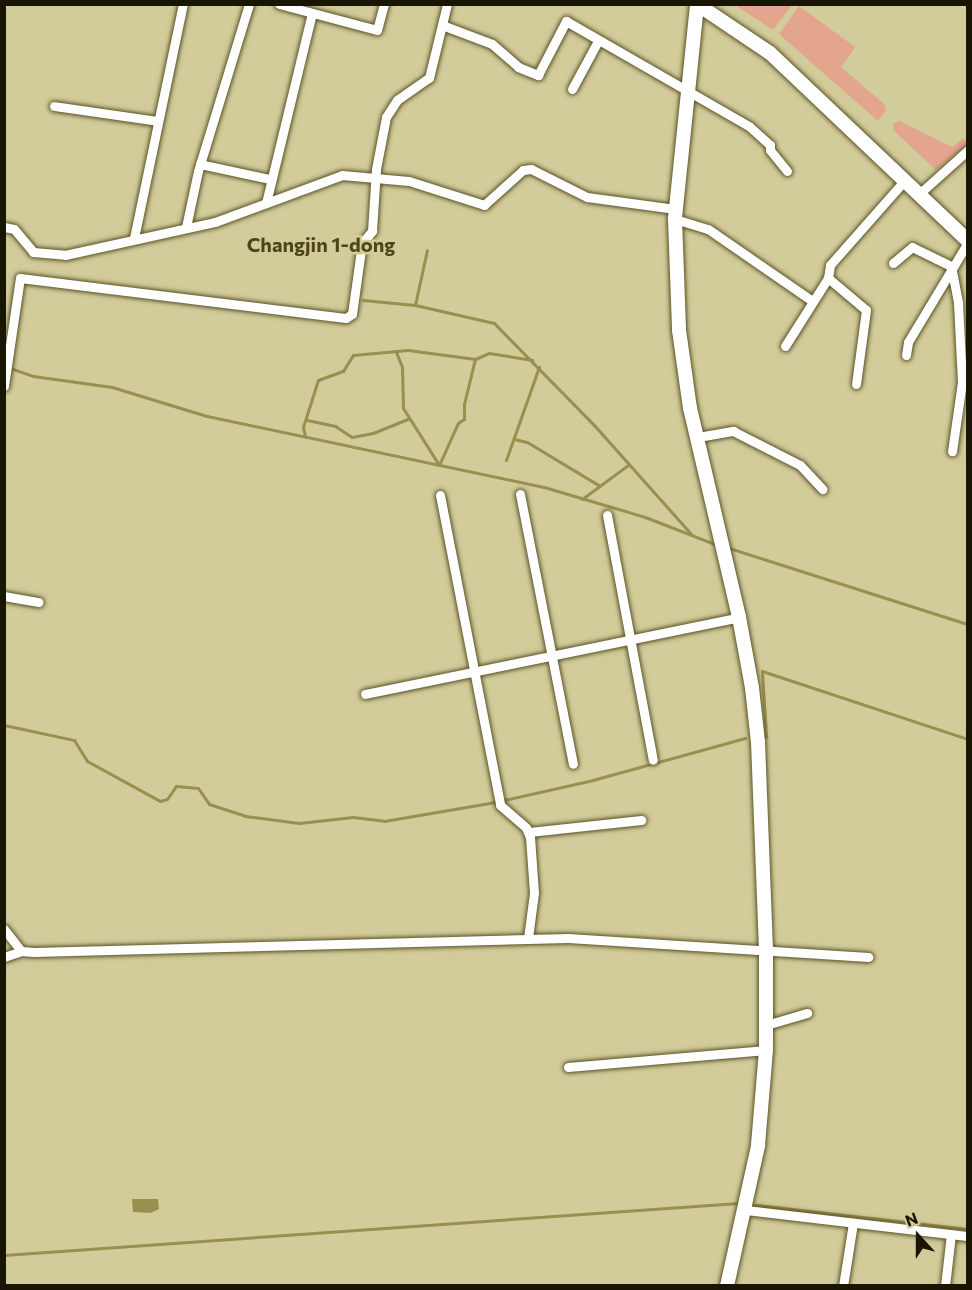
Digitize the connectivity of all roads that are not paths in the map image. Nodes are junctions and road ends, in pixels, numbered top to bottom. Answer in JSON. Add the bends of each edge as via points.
{"nodes":[{"id":1,"x":183,"y":4,"type":"edge"},
{"id":2,"x":249,"y":4,"type":"edge"},
{"id":3,"x":279,"y":4,"type":"edge"},
{"id":4,"x":384,"y":4,"type":"edge"},
{"id":5,"x":447,"y":4,"type":"edge"},
{"id":6,"x":697,"y":5,"type":"edge"},
{"id":7,"x":312,"y":13,"type":"junction"},
{"id":8,"x":442,"y":25,"type":"junction"},
{"id":9,"x":597,"y":40,"type":"junction"},
{"id":10,"x":572,"y":88,"type":"dead end"},
{"id":11,"x":687,"y":91,"type":"junction"},
{"id":12,"x":54,"y":106,"type":"dead end"},
{"id":13,"x":158,"y":121,"type":"junction"},
{"id":14,"x":968,"y":150,"type":"edge"},
{"id":15,"x":200,"y":164,"type":"junction"},
{"id":16,"x":787,"y":171,"type":"dead end"},
{"id":17,"x":376,"y":177,"type":"junction"},
{"id":18,"x":270,"y":179,"type":"junction"},
{"id":19,"x":905,"y":180,"type":"junction"},
{"id":20,"x":919,"y":194,"type":"junction"},
{"id":21,"x":266,"y":203,"type":"junction"},
{"id":22,"x":675,"y":214,"type":"junction"},
{"id":23,"x":4,"y":226,"type":"edge"},
{"id":24,"x":186,"y":227,"type":"junction"},
{"id":25,"x":134,"y":238,"type":"junction"},
{"id":26,"x":968,"y":241,"type":"edge"},
{"id":27,"x":893,"y":263,"type":"dead end"},
{"id":28,"x":951,"y":266,"type":"junction"},
{"id":29,"x":828,"y":278,"type":"junction"},
{"id":30,"x":811,"y":300,"type":"junction"},
{"id":31,"x":785,"y":346,"type":"dead end"},
{"id":32,"x":906,"y":356,"type":"dead end"},
{"id":33,"x":856,"y":384,"type":"dead end"},
{"id":34,"x":4,"y":386,"type":"edge"},
{"id":35,"x":698,"y":437,"type":"junction"},
{"id":36,"x":952,"y":451,"type":"dead end"},
{"id":37,"x":822,"y":489,"type":"dead end"},
{"id":38,"x":520,"y":494,"type":"dead end"},
{"id":39,"x":440,"y":495,"type":"dead end"},
{"id":40,"x":607,"y":515,"type":"dead end"},
{"id":41,"x":4,"y":596,"type":"edge"},
{"id":42,"x":38,"y":602,"type":"dead end"},
{"id":43,"x":739,"y":618,"type":"junction"},
{"id":44,"x":631,"y":639,"type":"junction"},
{"id":45,"x":552,"y":656,"type":"junction"},
{"id":46,"x":474,"y":671,"type":"junction"},
{"id":47,"x":365,"y":694,"type":"dead end"},
{"id":48,"x":653,"y":760,"type":"dead end"},
{"id":49,"x":573,"y":764,"type":"dead end"},
{"id":50,"x":641,"y":820,"type":"dead end"},
{"id":51,"x":528,"y":832,"type":"junction"},
{"id":52,"x":4,"y":929,"type":"edge"},
{"id":53,"x":528,"y":938,"type":"junction"},
{"id":54,"x":766,"y":948,"type":"junction"},
{"id":55,"x":21,"y":951,"type":"junction"},
{"id":56,"x":4,"y":957,"type":"edge"},
{"id":57,"x":868,"y":957,"type":"dead end"},
{"id":58,"x":807,"y":1013,"type":"dead end"},
{"id":59,"x":766,"y":1025,"type":"junction"},
{"id":60,"x":766,"y":1050,"type":"junction"},
{"id":61,"x":568,"y":1068,"type":"dead end"},
{"id":62,"x":746,"y":1210,"type":"junction"},
{"id":63,"x":853,"y":1223,"type":"junction"},
{"id":64,"x":951,"y":1234,"type":"junction"},
{"id":65,"x":968,"y":1236,"type":"edge"},
{"id":66,"x":727,"y":1286,"type":"edge"},
{"id":67,"x":843,"y":1286,"type":"edge"},
{"id":68,"x":945,"y":1286,"type":"edge"}],
"edges":[{"from":1,"to":13,"type":"street"},
{"from":2,"to":15,"type":"street"},
{"from":3,"to":7,"type":"street"},
{"from":4,"to":7,"type":"street","via":[[377,30]]},
{"from":5,"to":8,"type":"street"},
{"from":6,"to":11,"type":"street"},
{"from":6,"to":19,"type":"street","via":[[770,53]]},
{"from":7,"to":18,"type":"street"},
{"from":8,"to":9,"type":"street","via":[[492,44],[518,67],[538,75],[566,21]]},
{"from":8,"to":17,"type":"street","via":[[429,78],[397,100],[386,117]]},
{"from":9,"to":10,"type":"street"},
{"from":9,"to":11,"type":"street"},
{"from":11,"to":16,"type":"street","via":[[750,127],[770,145]]},
{"from":11,"to":22,"type":"street"},
{"from":12,"to":13,"type":"street"},
{"from":13,"to":25,"type":"street"},
{"from":14,"to":20,"type":"street"},
{"from":15,"to":18,"type":"street"},
{"from":15,"to":24,"type":"street"},
{"from":17,"to":21,"type":"street","via":[[342,175]]},
{"from":17,"to":22,"type":"street","via":[[410,182],[484,205],[523,170],[531,169],[587,197]]},
{"from":17,"to":34,"type":"street","via":[[372,231],[362,243],[352,314],[346,318],[20,278]]},
{"from":18,"to":21,"type":"street"},
{"from":19,"to":20,"type":"street"},
{"from":19,"to":29,"type":"street","via":[[830,265]]},
{"from":20,"to":26,"type":"street"},
{"from":21,"to":24,"type":"street","via":[[215,222]]},
{"from":22,"to":30,"type":"street","via":[[708,229]]},
{"from":22,"to":35,"type":"street","via":[[679,330]]},
{"from":23,"to":25,"type":"street","via":[[14,229],[33,252],[51,255],[88,252]]},
{"from":24,"to":25,"type":"street"},
{"from":26,"to":28,"type":"street"},
{"from":27,"to":28,"type":"street","via":[[912,247]]},
{"from":28,"to":32,"type":"street","via":[[908,342]]},
{"from":28,"to":36,"type":"street","via":[[958,303],[962,382]]},
{"from":29,"to":30,"type":"street"},
{"from":29,"to":33,"type":"street","via":[[866,310]]},
{"from":30,"to":31,"type":"street"},
{"from":35,"to":37,"type":"street","via":[[733,431],[800,465]]},
{"from":35,"to":43,"type":"street"},
{"from":38,"to":45,"type":"street"},
{"from":39,"to":46,"type":"street"},
{"from":40,"to":44,"type":"street"},
{"from":41,"to":42,"type":"street"},
{"from":43,"to":44,"type":"street"},
{"from":43,"to":54,"type":"street","via":[[758,742]]},
{"from":44,"to":45,"type":"street"},
{"from":44,"to":48,"type":"street"},
{"from":45,"to":46,"type":"street"},
{"from":45,"to":49,"type":"street"},
{"from":46,"to":47,"type":"street"},
{"from":46,"to":51,"type":"street","via":[[500,806]]},
{"from":50,"to":51,"type":"street"},
{"from":51,"to":53,"type":"street","via":[[534,893]]},
{"from":52,"to":55,"type":"street"},
{"from":53,"to":54,"type":"street"},
{"from":53,"to":55,"type":"street"},
{"from":54,"to":57,"type":"street"},
{"from":54,"to":59,"type":"street"},
{"from":55,"to":56,"type":"street"},
{"from":58,"to":59,"type":"street"},
{"from":59,"to":60,"type":"street"},
{"from":60,"to":61,"type":"street"},
{"from":60,"to":62,"type":"street","via":[[758,1146]]},
{"from":62,"to":63,"type":"street"},
{"from":62,"to":66,"type":"street"},
{"from":63,"to":64,"type":"street"},
{"from":63,"to":67,"type":"street"},
{"from":64,"to":65,"type":"street"},
{"from":64,"to":68,"type":"street"}]}
